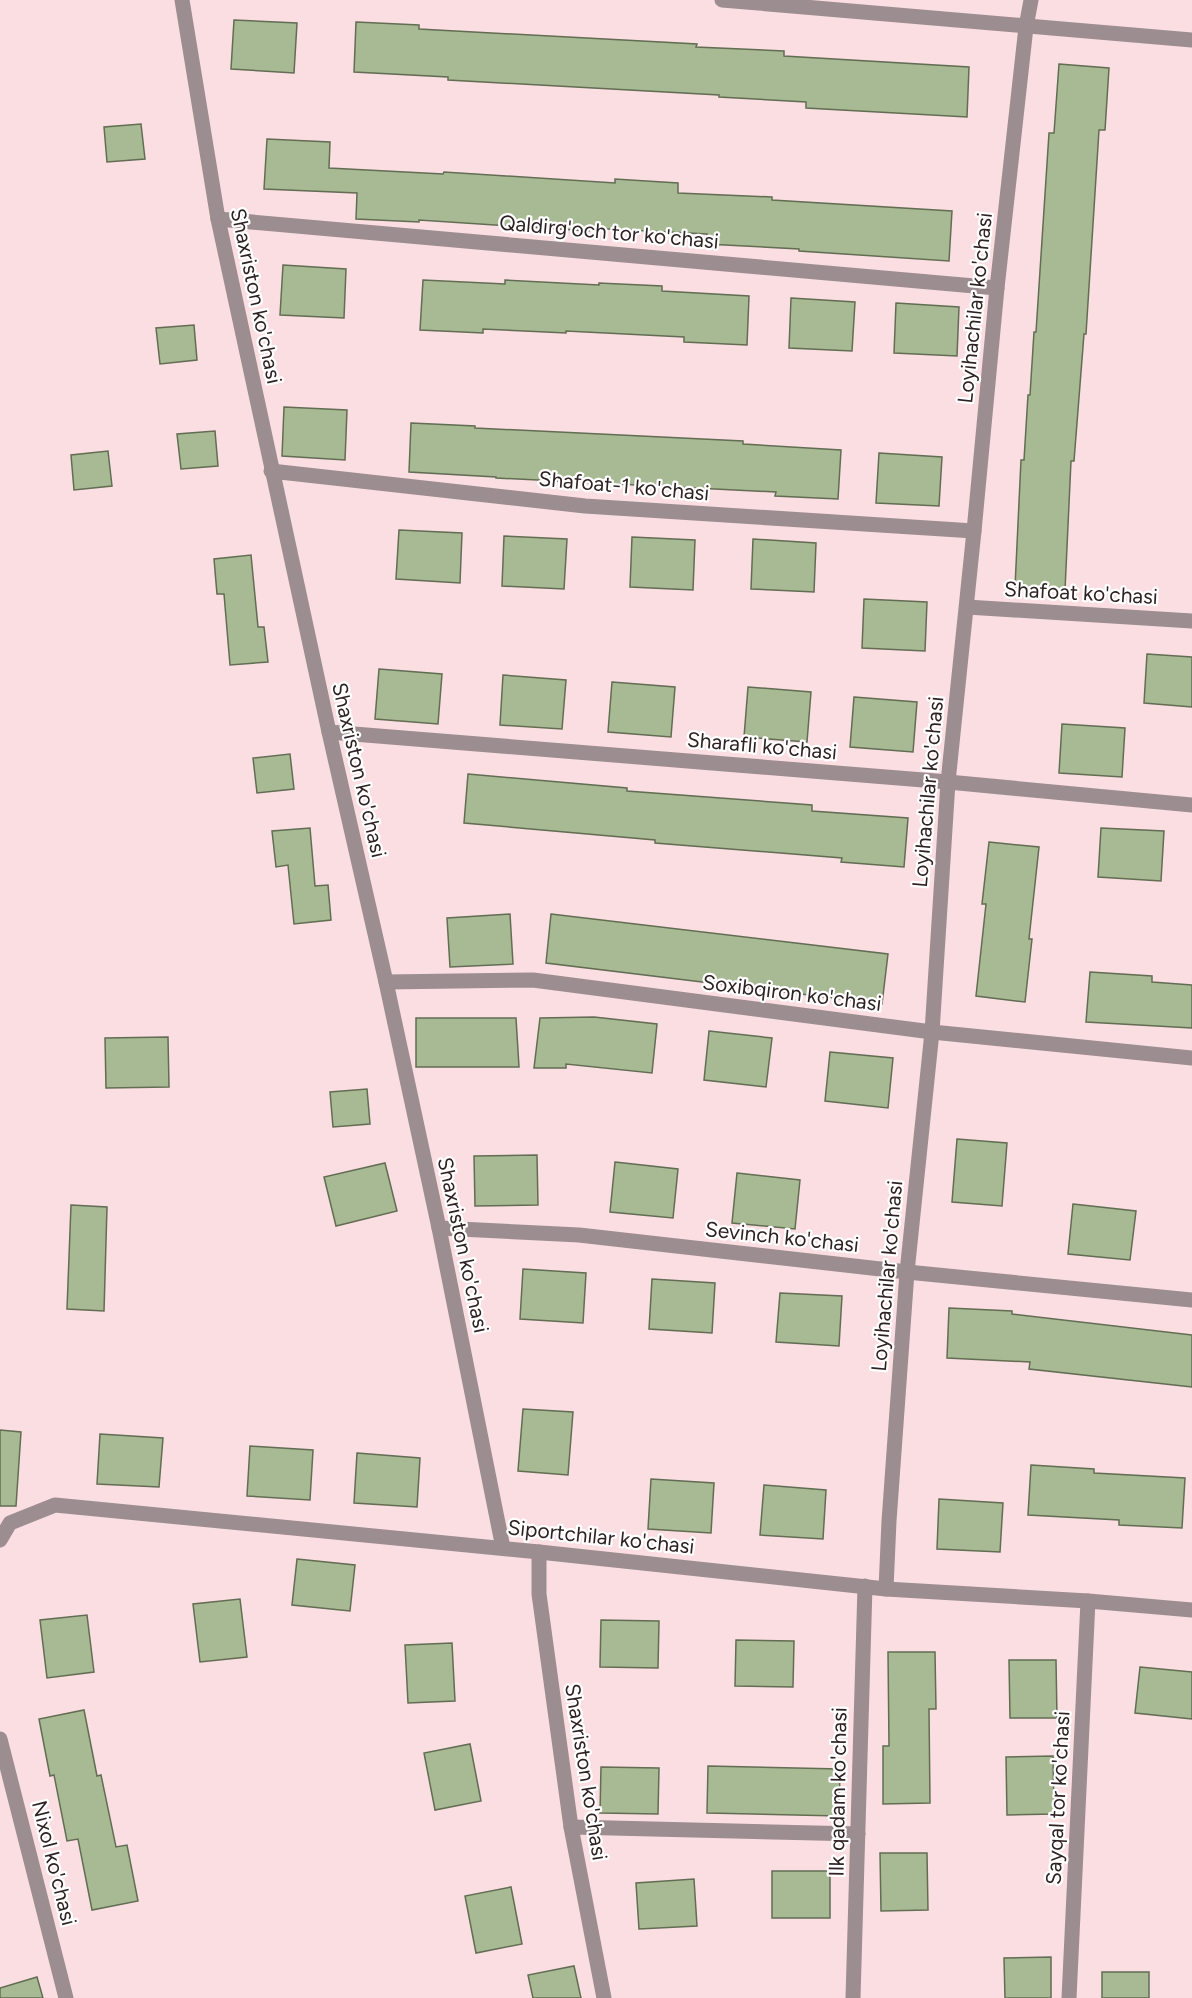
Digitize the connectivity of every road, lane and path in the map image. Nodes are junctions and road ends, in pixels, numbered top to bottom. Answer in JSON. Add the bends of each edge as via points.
{"nodes":[{"id":1,"x":182,"y":0,"type":"edge"},
{"id":2,"x":722,"y":0,"type":"edge"},
{"id":3,"x":1031,"y":0,"type":"edge"},
{"id":4,"x":1026,"y":27,"type":"junction"},
{"id":5,"x":1192,"y":40,"type":"edge"},
{"id":6,"x":218,"y":219,"type":"junction"},
{"id":7,"x":997,"y":288,"type":"junction"},
{"id":8,"x":272,"y":471,"type":"junction"},
{"id":9,"x":974,"y":531,"type":"junction"},
{"id":10,"x":967,"y":607,"type":"junction"},
{"id":11,"x":1192,"y":621,"type":"edge"},
{"id":12,"x":328,"y":732,"type":"junction"},
{"id":13,"x":948,"y":782,"type":"junction"},
{"id":14,"x":1192,"y":805,"type":"edge"},
{"id":15,"x":386,"y":982,"type":"junction"},
{"id":16,"x":932,"y":1032,"type":"junction"},
{"id":17,"x":1192,"y":1058,"type":"edge"},
{"id":18,"x":439,"y":1228,"type":"junction"},
{"id":19,"x":907,"y":1272,"type":"junction"},
{"id":20,"x":1192,"y":1300,"type":"edge"},
{"id":21,"x":0,"y":1540,"type":"edge"},
{"id":22,"x":503,"y":1548,"type":"junction"},
{"id":23,"x":539,"y":1552,"type":"junction"},
{"id":24,"x":865,"y":1586,"type":"junction"},
{"id":25,"x":886,"y":1588,"type":"junction"},
{"id":26,"x":1088,"y":1601,"type":"junction"},
{"id":27,"x":1192,"y":1610,"type":"edge"},
{"id":28,"x":0,"y":1739,"type":"edge"},
{"id":29,"x":571,"y":1827,"type":"junction"},
{"id":30,"x":858,"y":1834,"type":"junction"},
{"id":31,"x":66,"y":1998,"type":"edge"},
{"id":32,"x":604,"y":1998,"type":"edge"},
{"id":33,"x":854,"y":1998,"type":"edge"},
{"id":34,"x":1069,"y":1998,"type":"edge"}],
"edges":[{"from":1,"to":6,"type":"street","name":"Shaxriston ko'chasi"},
{"from":2,"to":4,"type":"street"},
{"from":3,"to":4,"type":"street","name":"Loyihachilar ko'chasi"},
{"from":4,"to":5,"type":"street"},
{"from":4,"to":7,"type":"street","name":"Loyihachilar ko'chasi"},
{"from":6,"to":7,"type":"street","name":"Qaldirg'och tor ko'chasi"},
{"from":6,"to":8,"type":"street","name":"Shaxriston ko'chasi"},
{"from":7,"to":9,"type":"street","name":"Loyihachilar ko'chasi"},
{"from":8,"to":9,"type":"street","name":"Shafoat-1 ko'chasi","via":[[585,506]]},
{"from":8,"to":12,"type":"street","name":"Shaxriston ko'chasi"},
{"from":9,"to":10,"type":"street","name":"Loyihachilar ko'chasi"},
{"from":10,"to":11,"type":"street","name":"Shafoat ko'chasi"},
{"from":10,"to":13,"type":"street","name":"Loyihachilar ko'chasi"},
{"from":12,"to":13,"type":"street","name":"Sharafli ko'chasi"},
{"from":12,"to":15,"type":"street","name":"Shaxriston ko'chasi"},
{"from":13,"to":14,"type":"street","name":"Sharafli ko'chasi"},
{"from":13,"to":16,"type":"street","name":"Loyihachilar ko'chasi"},
{"from":15,"to":16,"type":"street","name":"Soxibqiron ko'chasi","via":[[533,980]]},
{"from":15,"to":18,"type":"street","name":"Shaxriston ko'chasi"},
{"from":16,"to":17,"type":"street","name":"Soxibqiron ko'chasi"},
{"from":16,"to":19,"type":"street","name":"Loyihachilar ko'chasi"},
{"from":18,"to":19,"type":"street","name":"Sevinch ko'chasi","via":[[579,1235]]},
{"from":18,"to":22,"type":"street","name":"Shaxriston ko'chasi"},
{"from":19,"to":20,"type":"street","name":"Sevinch ko'chasi"},
{"from":19,"to":25,"type":"street","name":"Loyihachilar ko'chasi"},
{"from":21,"to":22,"type":"street","name":"Siportchilar ko'chasi","via":[[10,1524],[55,1505]]},
{"from":22,"to":23,"type":"street","name":"Siportchilar ko'chasi"},
{"from":23,"to":24,"type":"street","name":"Siportchilar ko'chasi"},
{"from":23,"to":29,"type":"street","name":"Shaxriston ko'chasi","via":[[539,1594]]},
{"from":24,"to":25,"type":"street","name":"Siportchilar ko'chasi"},
{"from":24,"to":30,"type":"street","name":"Ilk qadam ko'chasi"},
{"from":25,"to":26,"type":"street","name":"Siportchilar ko'chasi"},
{"from":26,"to":27,"type":"street","name":"Siportchilar ko'chasi"},
{"from":26,"to":34,"type":"street","name":"Sayqal tor ko'chasi"},
{"from":28,"to":31,"type":"street","name":"Nixol ko'chasi"},
{"from":29,"to":30,"type":"street"},
{"from":29,"to":32,"type":"street","name":"Shaxriston ko'chasi"},
{"from":30,"to":33,"type":"street","name":"Ilk qadam ko'chasi"}]}
